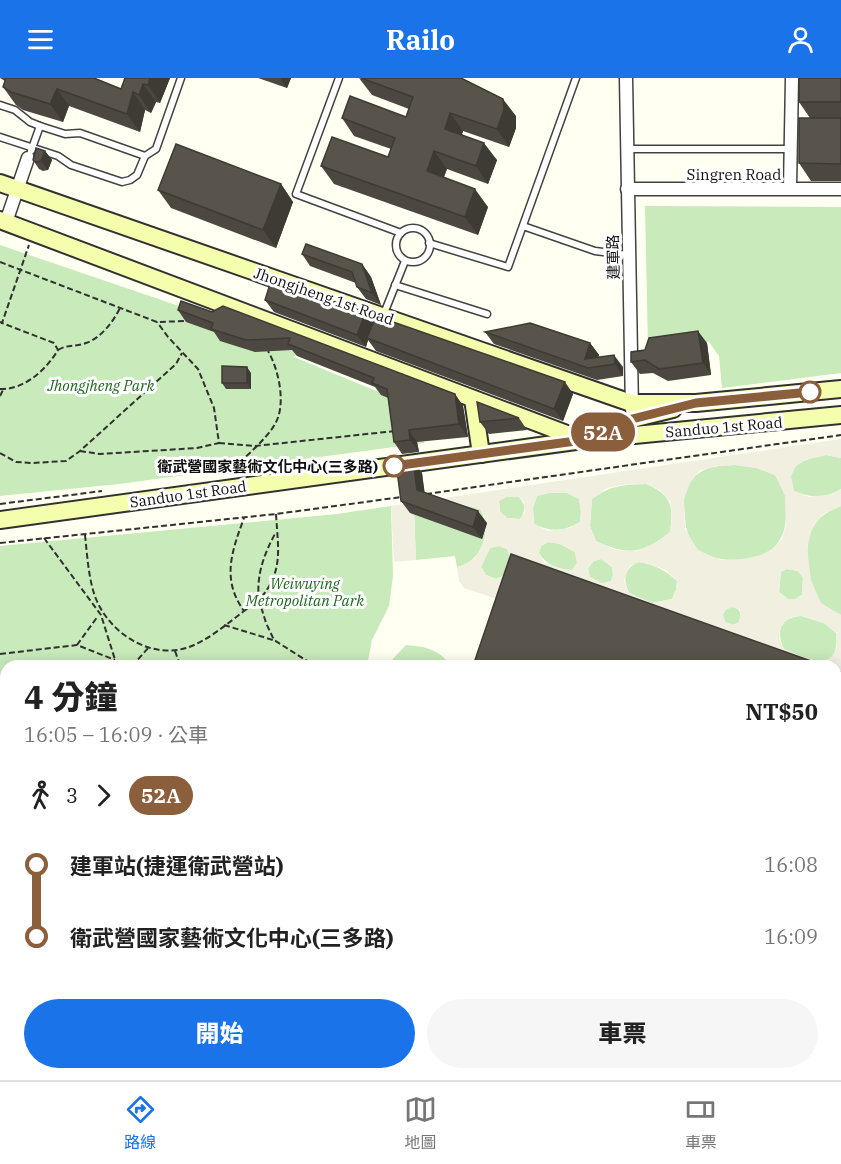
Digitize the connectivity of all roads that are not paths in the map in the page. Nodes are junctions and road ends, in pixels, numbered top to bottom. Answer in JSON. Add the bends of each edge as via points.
{"nodes":[{"id":1,"x":181,"y":78,"type":"edge"},
{"id":2,"x":339,"y":78,"type":"edge"},
{"id":3,"x":576,"y":78,"type":"edge"},
{"id":4,"x":626,"y":78,"type":"edge"},
{"id":5,"x":792,"y":78,"type":"edge"},
{"id":6,"x":0,"y":105,"type":"edge"},
{"id":7,"x":40,"y":126,"type":"junction"},
{"id":8,"x":0,"y":136,"type":"edge"},
{"id":9,"x":627,"y":148,"type":"junction"},
{"id":10,"x":791,"y":149,"type":"junction"},
{"id":11,"x":30,"y":153,"type":"junction"},
{"id":12,"x":145,"y":156,"type":"junction"},
{"id":13,"x":0,"y":183,"type":"edge"},
{"id":14,"x":790,"y":188,"type":"junction"},
{"id":15,"x":17,"y":189,"type":"junction"},
{"id":16,"x":627,"y":189,"type":"junction"},
{"id":17,"x":841,"y":189,"type":"edge"},
{"id":18,"x":3,"y":221,"type":"edge"},
{"id":19,"x":523,"y":226,"type":"junction"},
{"id":20,"x":401,"y":233,"type":"junction"},
{"id":21,"x":429,"y":243,"type":"junction"},
{"id":22,"x":628,"y":255,"type":"junction"},
{"id":23,"x":405,"y":261,"type":"junction"},
{"id":24,"x":395,"y":285,"type":"junction"},
{"id":25,"x":487,"y":314,"type":"dead end"},
{"id":26,"x":381,"y":321,"type":"junction"},
{"id":27,"x":841,"y":389,"type":"edge"},
{"id":28,"x":474,"y":399,"type":"junction"},
{"id":29,"x":841,"y":415,"type":"edge"},
{"id":30,"x":632,"y":419,"type":"junction"},
{"id":31,"x":583,"y":440,"type":"junction"},
{"id":32,"x":481,"y":454,"type":"junction"},
{"id":33,"x":0,"y":520,"type":"edge"}],
"edges":[{"from":1,"to":12,"type":"lane","via":[[156,149]]},
{"from":2,"to":20,"type":"lane","via":[[296,194]]},
{"from":3,"to":19,"type":"lane"},
{"from":4,"to":9,"type":"street","name":"建軍路"},
{"from":5,"to":10,"type":"street","via":[[796,126]]},
{"from":6,"to":7,"type":"lane"},
{"from":7,"to":11,"type":"lane"},
{"from":7,"to":12,"type":"lane","via":[[65,134],[80,133]]},
{"from":8,"to":11,"type":"lane"},
{"from":9,"to":10,"type":"lane"},
{"from":9,"to":16,"type":"street","name":"建軍路"},
{"from":10,"to":14,"type":"street"},
{"from":11,"to":12,"type":"lane","via":[[58,156],[70,165],[122,182],[137,175]]},
{"from":11,"to":15,"type":"street"},
{"from":13,"to":15,"type":"street","name":"Jhongjheng 1st Road"},
{"from":14,"to":16,"type":"street","name":"Singren Road"},
{"from":14,"to":17,"type":"street","name":"Singren Road"},
{"from":15,"to":18,"type":"street"},
{"from":15,"to":26,"type":"street","name":"Jhongjheng 1st Road"},
{"from":16,"to":22,"type":"street","name":"建軍路"},
{"from":18,"to":28,"type":"street","via":[[369,353]]},
{"from":19,"to":21,"type":"lane","via":[[508,267]]},
{"from":19,"to":22,"type":"lane","via":[[595,251]]},
{"from":20,"to":21,"type":"lane","via":[[416,229],[425,234]]},
{"from":20,"to":23,"type":"lane","via":[[396,248]]},
{"from":21,"to":23,"type":"lane","via":[[428,253],[420,261]]},
{"from":22,"to":30,"type":"street","name":"建軍路"},
{"from":23,"to":24,"type":"lane"},
{"from":24,"to":25,"type":"lane"},
{"from":24,"to":26,"type":"lane"},
{"from":26,"to":30,"type":"street","name":"Jhongjheng 1st Road"},
{"from":27,"to":30,"type":"street","name":"Sanduo 1st Road","via":[[696,403]]},
{"from":28,"to":31,"type":"street"},
{"from":28,"to":32,"type":"street"},
{"from":29,"to":30,"type":"street","name":"Sanduo 1st Road"},
{"from":30,"to":31,"type":"street","name":"Sanduo 1st Road"},
{"from":31,"to":32,"type":"street","name":"Sanduo 1st Road"},
{"from":32,"to":33,"type":"street","name":"Sanduo 1st Road"}]}
